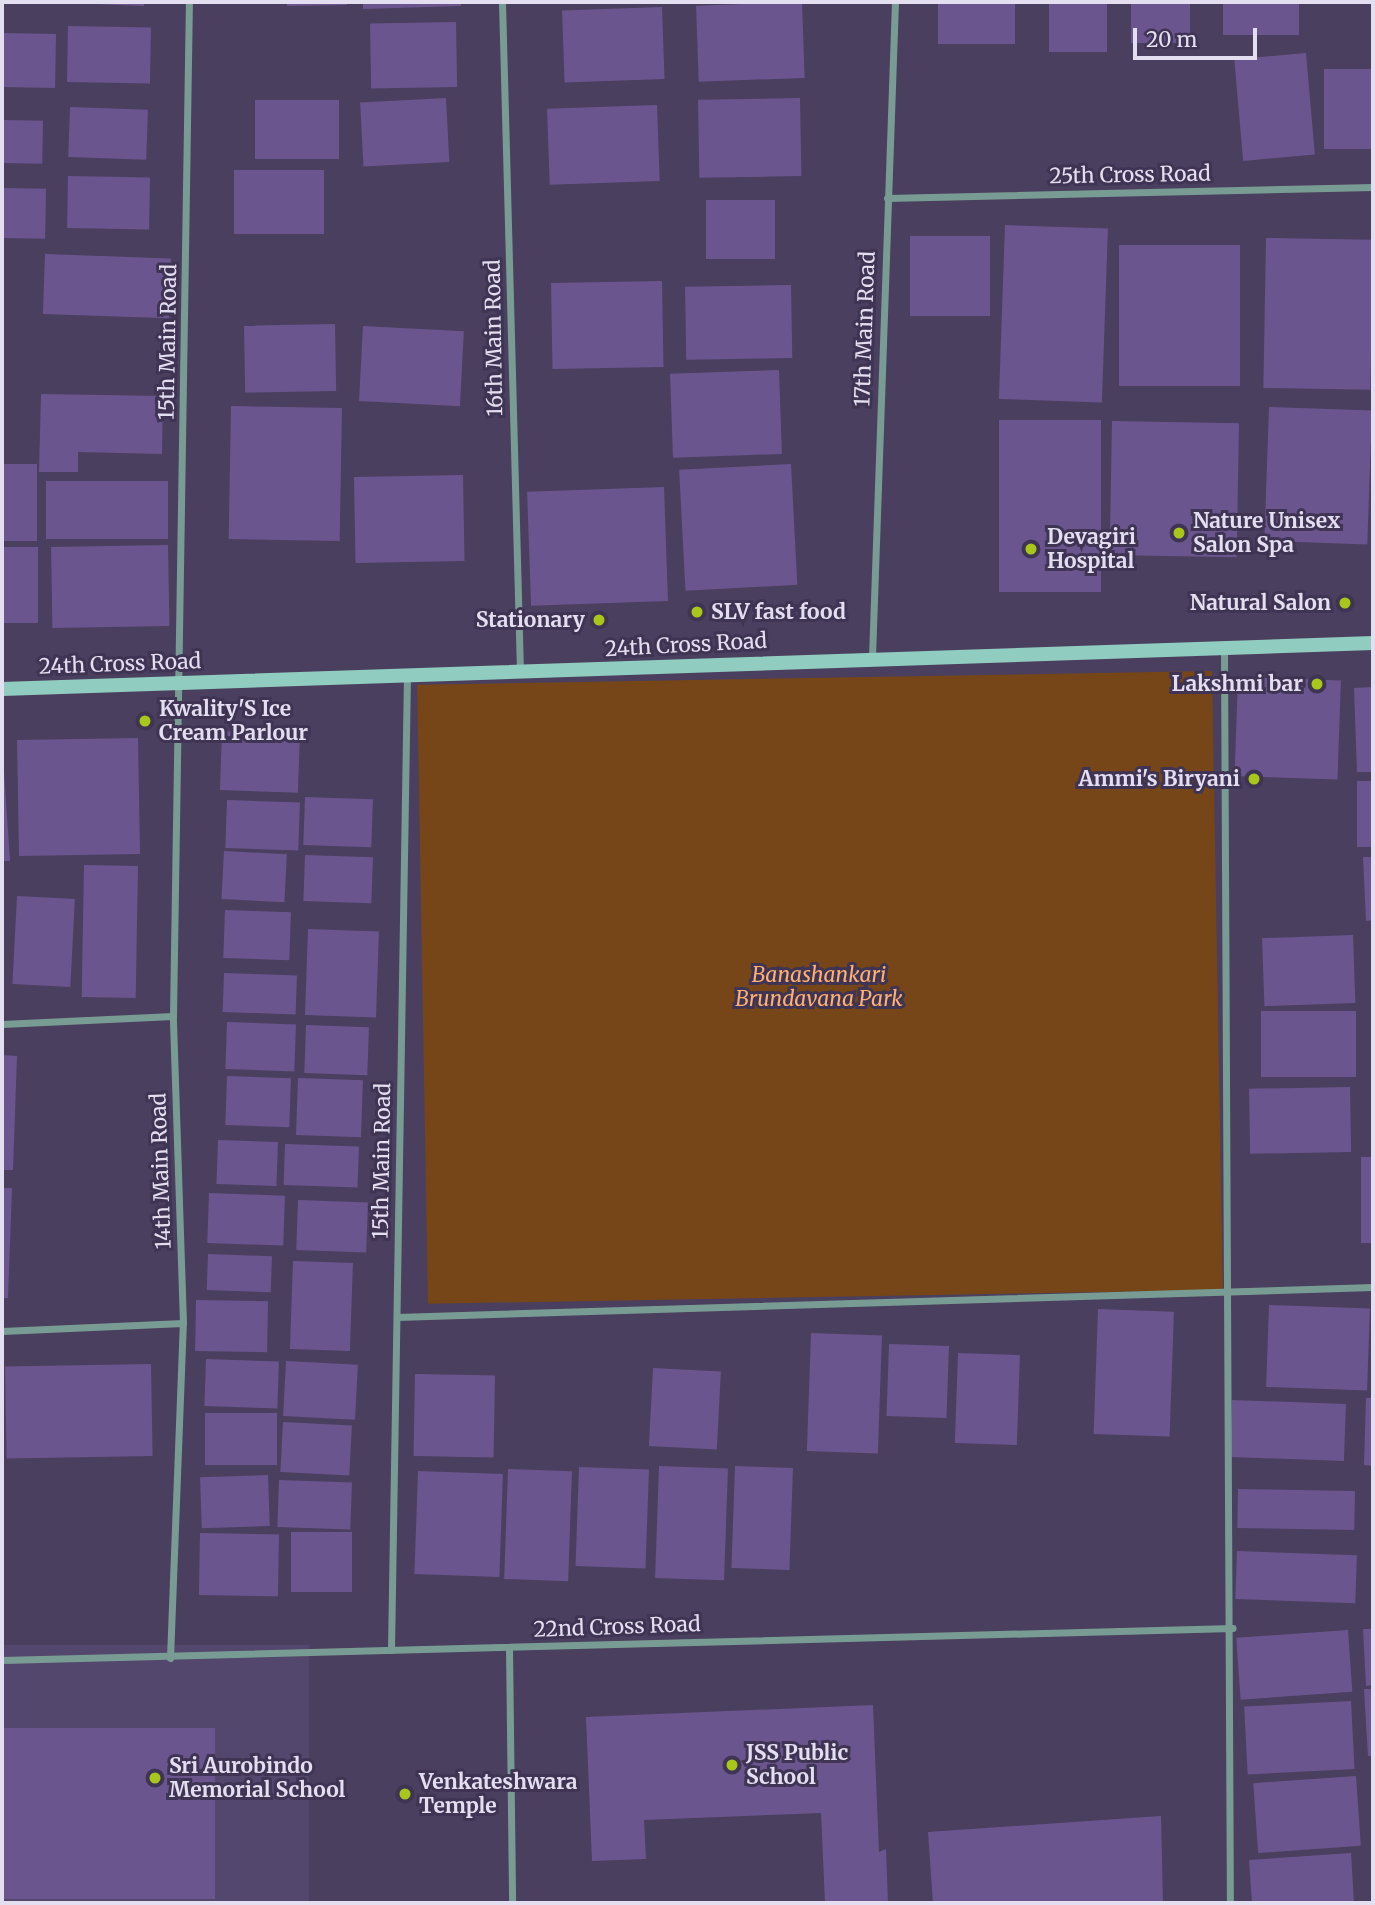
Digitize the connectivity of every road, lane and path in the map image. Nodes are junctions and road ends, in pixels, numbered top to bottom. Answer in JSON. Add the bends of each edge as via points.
{"nodes":[{"id":1,"x":190,"y":2,"type":"edge"},
{"id":2,"x":502,"y":2,"type":"edge"},
{"id":3,"x":895,"y":2,"type":"edge"},
{"id":4,"x":1373,"y":187,"type":"edge"},
{"id":5,"x":887,"y":198,"type":"junction"},
{"id":6,"x":1373,"y":643,"type":"edge"},
{"id":7,"x":1224,"y":652,"type":"junction"},
{"id":8,"x":872,"y":657,"type":"junction"},
{"id":9,"x":407,"y":674,"type":"junction"},
{"id":10,"x":520,"y":674,"type":"junction"},
{"id":11,"x":181,"y":683,"type":"junction"},
{"id":12,"x":2,"y":688,"type":"edge"},
{"id":13,"x":173,"y":1016,"type":"junction"},
{"id":14,"x":2,"y":1024,"type":"edge"},
{"id":15,"x":1373,"y":1287,"type":"edge"},
{"id":16,"x":1223,"y":1292,"type":"junction"},
{"id":17,"x":397,"y":1317,"type":"junction"},
{"id":18,"x":183,"y":1323,"type":"junction"},
{"id":19,"x":2,"y":1331,"type":"edge"},
{"id":20,"x":1233,"y":1628,"type":"junction"},
{"id":21,"x":509,"y":1647,"type":"junction"},
{"id":22,"x":391,"y":1650,"type":"junction"},
{"id":23,"x":170,"y":1658,"type":"junction"},
{"id":24,"x":2,"y":1660,"type":"edge"},
{"id":25,"x":512,"y":1903,"type":"edge"},
{"id":26,"x":1230,"y":1903,"type":"edge"}],
"edges":[{"from":1,"to":11,"type":"street","name":"15th Main Road"},
{"from":2,"to":10,"type":"street","name":"16th Main Road"},
{"from":3,"to":5,"type":"street","name":"17th Main Road"},
{"from":4,"to":5,"type":"street","name":"25th Cross Road"},
{"from":5,"to":8,"type":"street","name":"17th Main Road"},
{"from":6,"to":7,"type":"street","name":"24th Cross Road"},
{"from":7,"to":8,"type":"street","name":"24th Cross Road"},
{"from":7,"to":16,"type":"street"},
{"from":8,"to":10,"type":"street","name":"24th Cross Road"},
{"from":9,"to":10,"type":"street","name":"24th Cross Road"},
{"from":9,"to":11,"type":"street","name":"24th Cross Road"},
{"from":9,"to":17,"type":"street","name":"15th Main Road"},
{"from":11,"to":12,"type":"street","name":"24th Cross Road"},
{"from":11,"to":13,"type":"street","name":"14th Main Road"},
{"from":13,"to":14,"type":"street"},
{"from":13,"to":18,"type":"street","name":"14th Main Road"},
{"from":15,"to":16,"type":"street"},
{"from":16,"to":17,"type":"street"},
{"from":16,"to":20,"type":"street"},
{"from":17,"to":22,"type":"street","name":"15th Main Road"},
{"from":18,"to":19,"type":"street"},
{"from":18,"to":23,"type":"street","name":"14th Main Road"},
{"from":20,"to":21,"type":"street","name":"22nd Cross Road"},
{"from":20,"to":26,"type":"street"},
{"from":21,"to":22,"type":"street","name":"22nd Cross Road"},
{"from":21,"to":25,"type":"street"},
{"from":22,"to":23,"type":"street","name":"22nd Cross Road"},
{"from":23,"to":24,"type":"street","name":"22nd Cross Road"}]}
